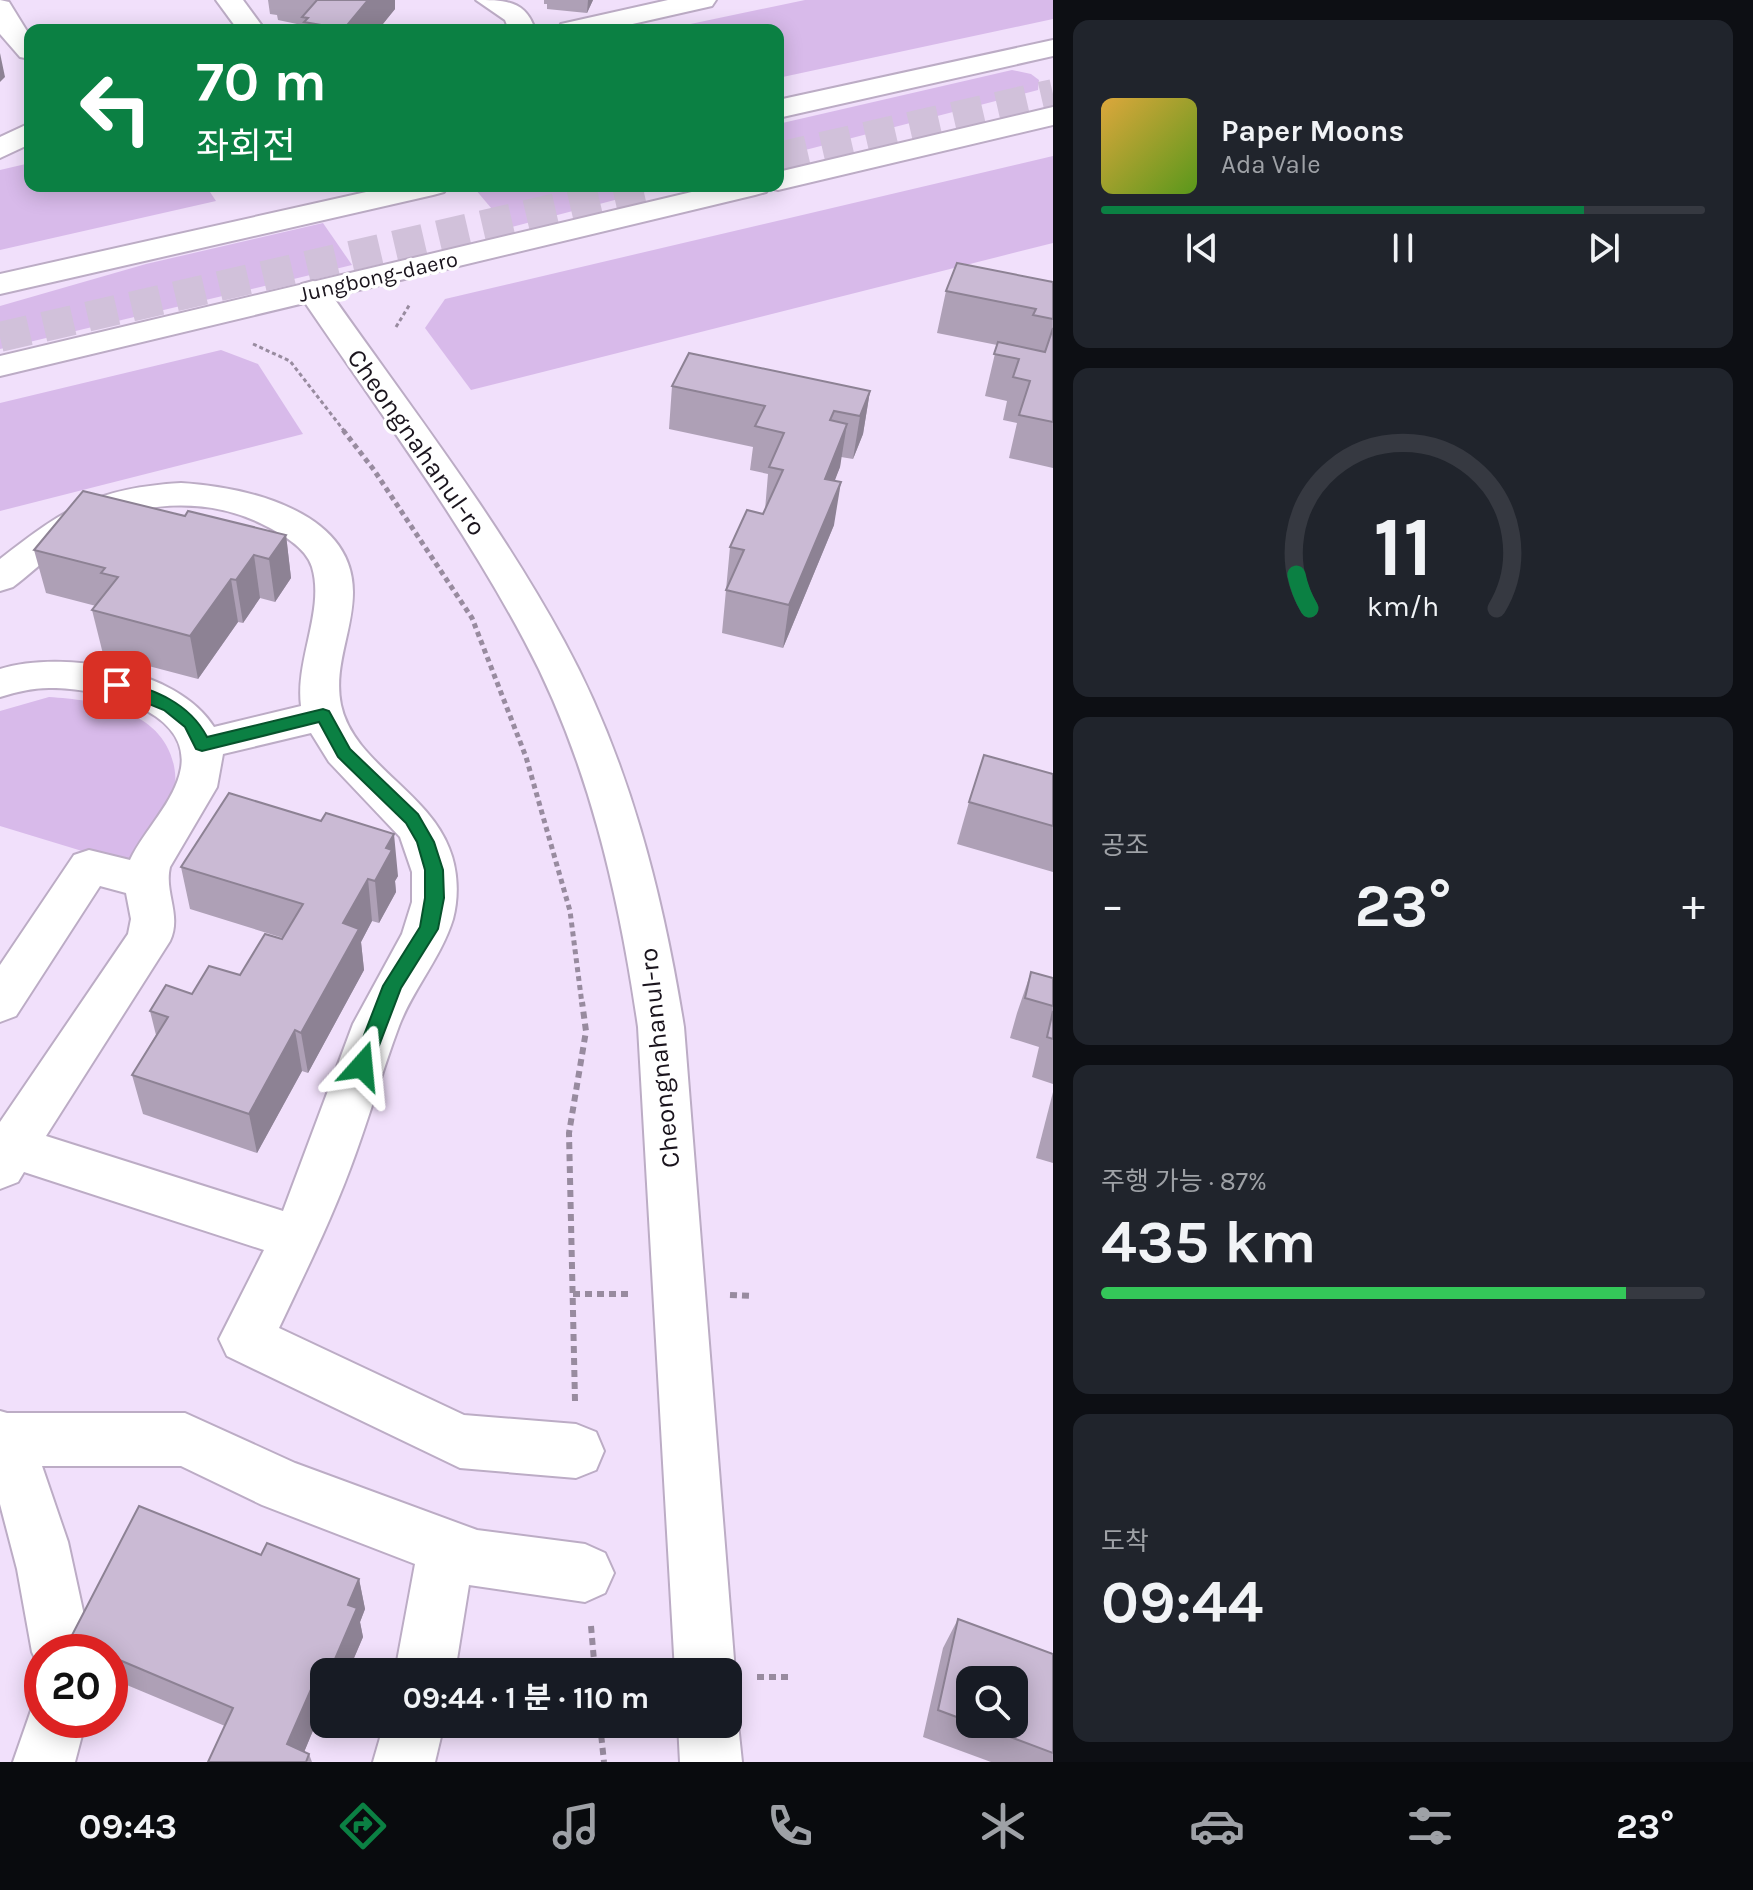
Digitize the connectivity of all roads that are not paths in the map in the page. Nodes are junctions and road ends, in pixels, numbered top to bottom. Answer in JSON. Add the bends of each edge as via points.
{"nodes":[{"id":1,"x":229,"y":0,"type":"edge"},
{"id":2,"x":489,"y":0,"type":"edge"},
{"id":3,"x":703,"y":0,"type":"edge"},
{"id":4,"x":0,"y":8,"type":"edge"},
{"id":5,"x":247,"y":24,"type":"edge"},
{"id":6,"x":521,"y":24,"type":"edge"},
{"id":7,"x":597,"y":24,"type":"edge"},
{"id":8,"x":0,"y":42,"type":"edge"},
{"id":9,"x":24,"y":45,"type":"edge"},
{"id":10,"x":1053,"y":48,"type":"edge"},
{"id":11,"x":24,"y":49,"type":"edge"},
{"id":12,"x":1003,"y":59,"type":"junction"},
{"id":13,"x":1053,"y":61,"type":"edge"},
{"id":14,"x":784,"y":108,"type":"edge"},
{"id":15,"x":1045,"y":116,"type":"edge"},
{"id":16,"x":24,"y":135,"type":"edge"},
{"id":17,"x":0,"y":149,"type":"edge"},
{"id":18,"x":784,"y":180,"type":"edge"},
{"id":19,"x":406,"y":192,"type":"edge"},
{"id":20,"x":730,"y":192,"type":"edge"},
{"id":21,"x":0,"y":284,"type":"edge"},
{"id":22,"x":313,"y":291,"type":"junction"},
{"id":23,"x":0,"y":366,"type":"edge"},
{"id":24,"x":0,"y":578,"type":"edge"},
{"id":25,"x":3,"y":675,"type":"edge"},
{"id":26,"x":323,"y":715,"type":"junction"},
{"id":27,"x":202,"y":745,"type":"junction"},
{"id":28,"x":147,"y":881,"type":"junction"},
{"id":29,"x":17,"y":946,"type":"edge"},
{"id":30,"x":0,"y":1003,"type":"edge"},
{"id":31,"x":4,"y":1152,"type":"edge"},
{"id":32,"x":297,"y":1238,"type":"junction"},
{"id":33,"x":1,"y":1438,"type":"edge"},
{"id":34,"x":576,"y":1451,"type":"road end"},
{"id":35,"x":447,"y":1548,"type":"junction"},
{"id":36,"x":585,"y":1573,"type":"dead end"},
{"id":37,"x":59,"y":1634,"type":"edge"},
{"id":38,"x":427,"y":1658,"type":"edge"},
{"id":39,"x":704,"y":1658,"type":"edge"},
{"id":40,"x":51,"y":1738,"type":"edge"},
{"id":41,"x":410,"y":1738,"type":"edge"},
{"id":42,"x":709,"y":1738,"type":"edge"},
{"id":43,"x":44,"y":1762,"type":"edge"},
{"id":44,"x":404,"y":1762,"type":"edge"},
{"id":45,"x":711,"y":1762,"type":"edge"}],
"edges":[{"from":1,"to":5,"type":"main road"},
{"from":2,"to":6,"type":"main road","via":[[511,11]]},
{"from":3,"to":7,"type":"main road"},
{"from":4,"to":9,"type":"main road"},
{"from":8,"to":11,"type":"main road"},
{"from":10,"to":12,"type":"main road"},
{"from":12,"to":13,"type":"main road"},
{"from":12,"to":14,"type":"main road"},
{"from":15,"to":18,"type":"main road"},
{"from":16,"to":17,"type":"main road"},
{"from":19,"to":21,"type":"main road"},
{"from":20,"to":22,"type":"main road","name":"Jungbong-daero"},
{"from":22,"to":23,"type":"main road","name":"Jungbong-daero"},
{"from":22,"to":39,"type":"main road","name":"Cheongnahanul-ro","via":[[522,597],[571,697],[615,812],[650,953],[661,1027]]},
{"from":24,"to":26,"type":"main road","via":[[73,522],[100,509],[200,495],[256,505],[302,531],[332,567],[335,588],[317,685]]},
{"from":25,"to":27,"type":"main road","via":[[68,675],[135,691],[170,706],[191,723]]},
{"from":26,"to":27,"type":"main road"},
{"from":26,"to":32,"type":"main road","via":[[344,753],[412,819],[434,870],[434,898],[429,929],[377,1023]]},
{"from":27,"to":28,"type":"main road","via":[[204,762],[196,785],[157,847]]},
{"from":28,"to":29,"type":"main road","via":[[89,867]]},
{"from":28,"to":31,"type":"main road","via":[[153,926]]},
{"from":29,"to":30,"type":"main road"},
{"from":31,"to":32,"type":"main road"},
{"from":32,"to":34,"type":"main road","via":[[246,1339],[460,1441]]},
{"from":33,"to":35,"type":"main road","via":[[185,1439],[282,1486]]},
{"from":33,"to":37,"type":"main road","via":[[39,1532]]},
{"from":35,"to":36,"type":"main road","via":[[477,1559]]},
{"from":35,"to":38,"type":"main road"},
{"from":40,"to":43,"type":"main road"},
{"from":41,"to":44,"type":"main road"},
{"from":42,"to":45,"type":"main road"}]}
